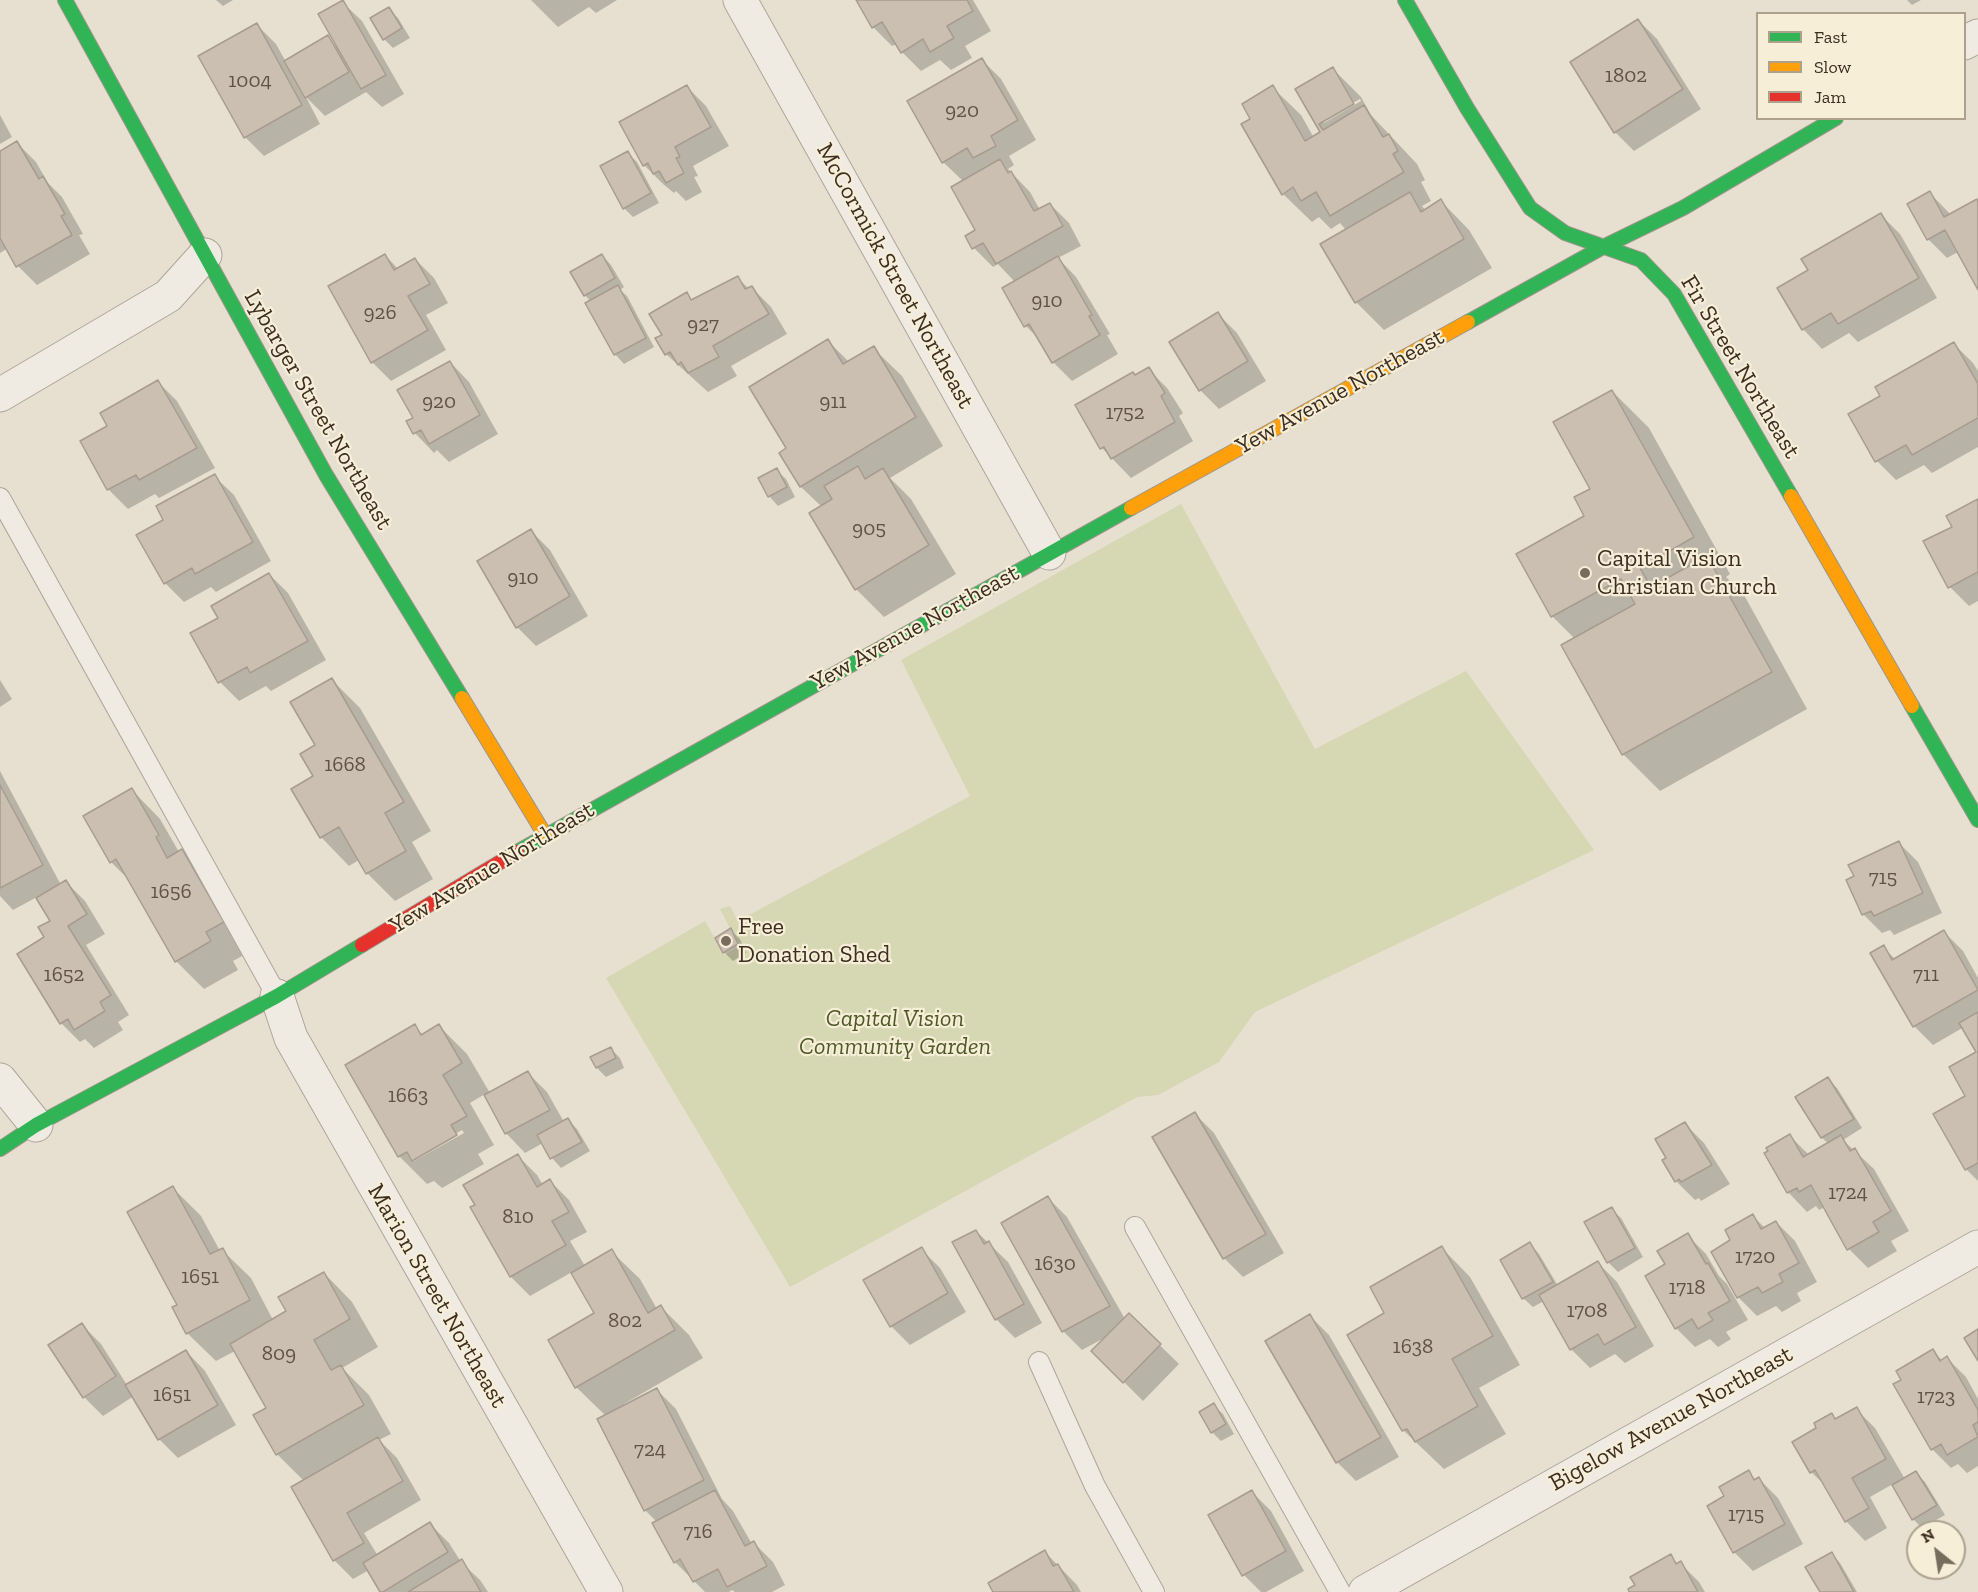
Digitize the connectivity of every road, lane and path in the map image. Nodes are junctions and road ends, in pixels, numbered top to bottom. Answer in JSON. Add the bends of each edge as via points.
{"nodes":[{"id":1,"x":65,"y":0,"type":"edge"},
{"id":2,"x":740,"y":0,"type":"edge"},
{"id":3,"x":1405,"y":0,"type":"edge"},
{"id":4,"x":1833,"y":120,"type":"edge"},
{"id":5,"x":1603,"y":247,"type":"junction"},
{"id":6,"x":205,"y":255,"type":"junction"},
{"id":7,"x":0,"y":395,"type":"edge"},
{"id":8,"x":0,"y":498,"type":"edge"},
{"id":9,"x":1049,"y":553,"type":"junction"},
{"id":10,"x":1978,"y":819,"type":"edge"},
{"id":11,"x":545,"y":835,"type":"junction"},
{"id":12,"x":277,"y":996,"type":"junction"},
{"id":13,"x":0,"y":1080,"type":"edge"},
{"id":14,"x":36,"y":1125,"type":"junction"},
{"id":15,"x":0,"y":1149,"type":"edge"},
{"id":16,"x":1135,"y":1227,"type":"dead end"},
{"id":17,"x":1978,"y":1247,"type":"edge"},
{"id":18,"x":1039,"y":1362,"type":"dead end"},
{"id":19,"x":606,"y":1592,"type":"edge"},
{"id":20,"x":1154,"y":1592,"type":"edge"},
{"id":21,"x":1340,"y":1592,"type":"edge"},
{"id":22,"x":1365,"y":1592,"type":"edge"}],
"edges":[{"from":1,"to":6,"type":"street","name":"Lybarger Street Northeast"},
{"from":2,"to":9,"type":"street","name":"McCormick Street Northeast"},
{"from":3,"to":5,"type":"street","name":"Fir Street Northeast","via":[[1530,208],[1565,233]]},
{"from":4,"to":5,"type":"street","name":"Yew Avenue Northeast","via":[[1683,208]]},
{"from":5,"to":9,"type":"street","name":"Yew Avenue Northeast"},
{"from":5,"to":10,"type":"street","name":"Fir Street Northeast","via":[[1641,260],[1674,294]]},
{"from":6,"to":7,"type":"street","via":[[168,296]]},
{"from":6,"to":11,"type":"street","name":"Lybarger Street Northeast","via":[[326,475]]},
{"from":8,"to":12,"type":"lane"},
{"from":9,"to":11,"type":"street","name":"Yew Avenue Northeast"},
{"from":11,"to":12,"type":"street","name":"Yew Avenue Northeast"},
{"from":12,"to":14,"type":"street","name":"Yew Avenue Northeast"},
{"from":12,"to":19,"type":"street","name":"Marion Street Northeast","via":[[291,1038]]},
{"from":13,"to":14,"type":"street"},
{"from":14,"to":15,"type":"street","name":"Yew Avenue Northeast"},
{"from":16,"to":21,"type":"lane"},
{"from":17,"to":22,"type":"street","name":"Bigelow Avenue Northeast"},
{"from":18,"to":20,"type":"lane","via":[[1095,1486]]}]}
